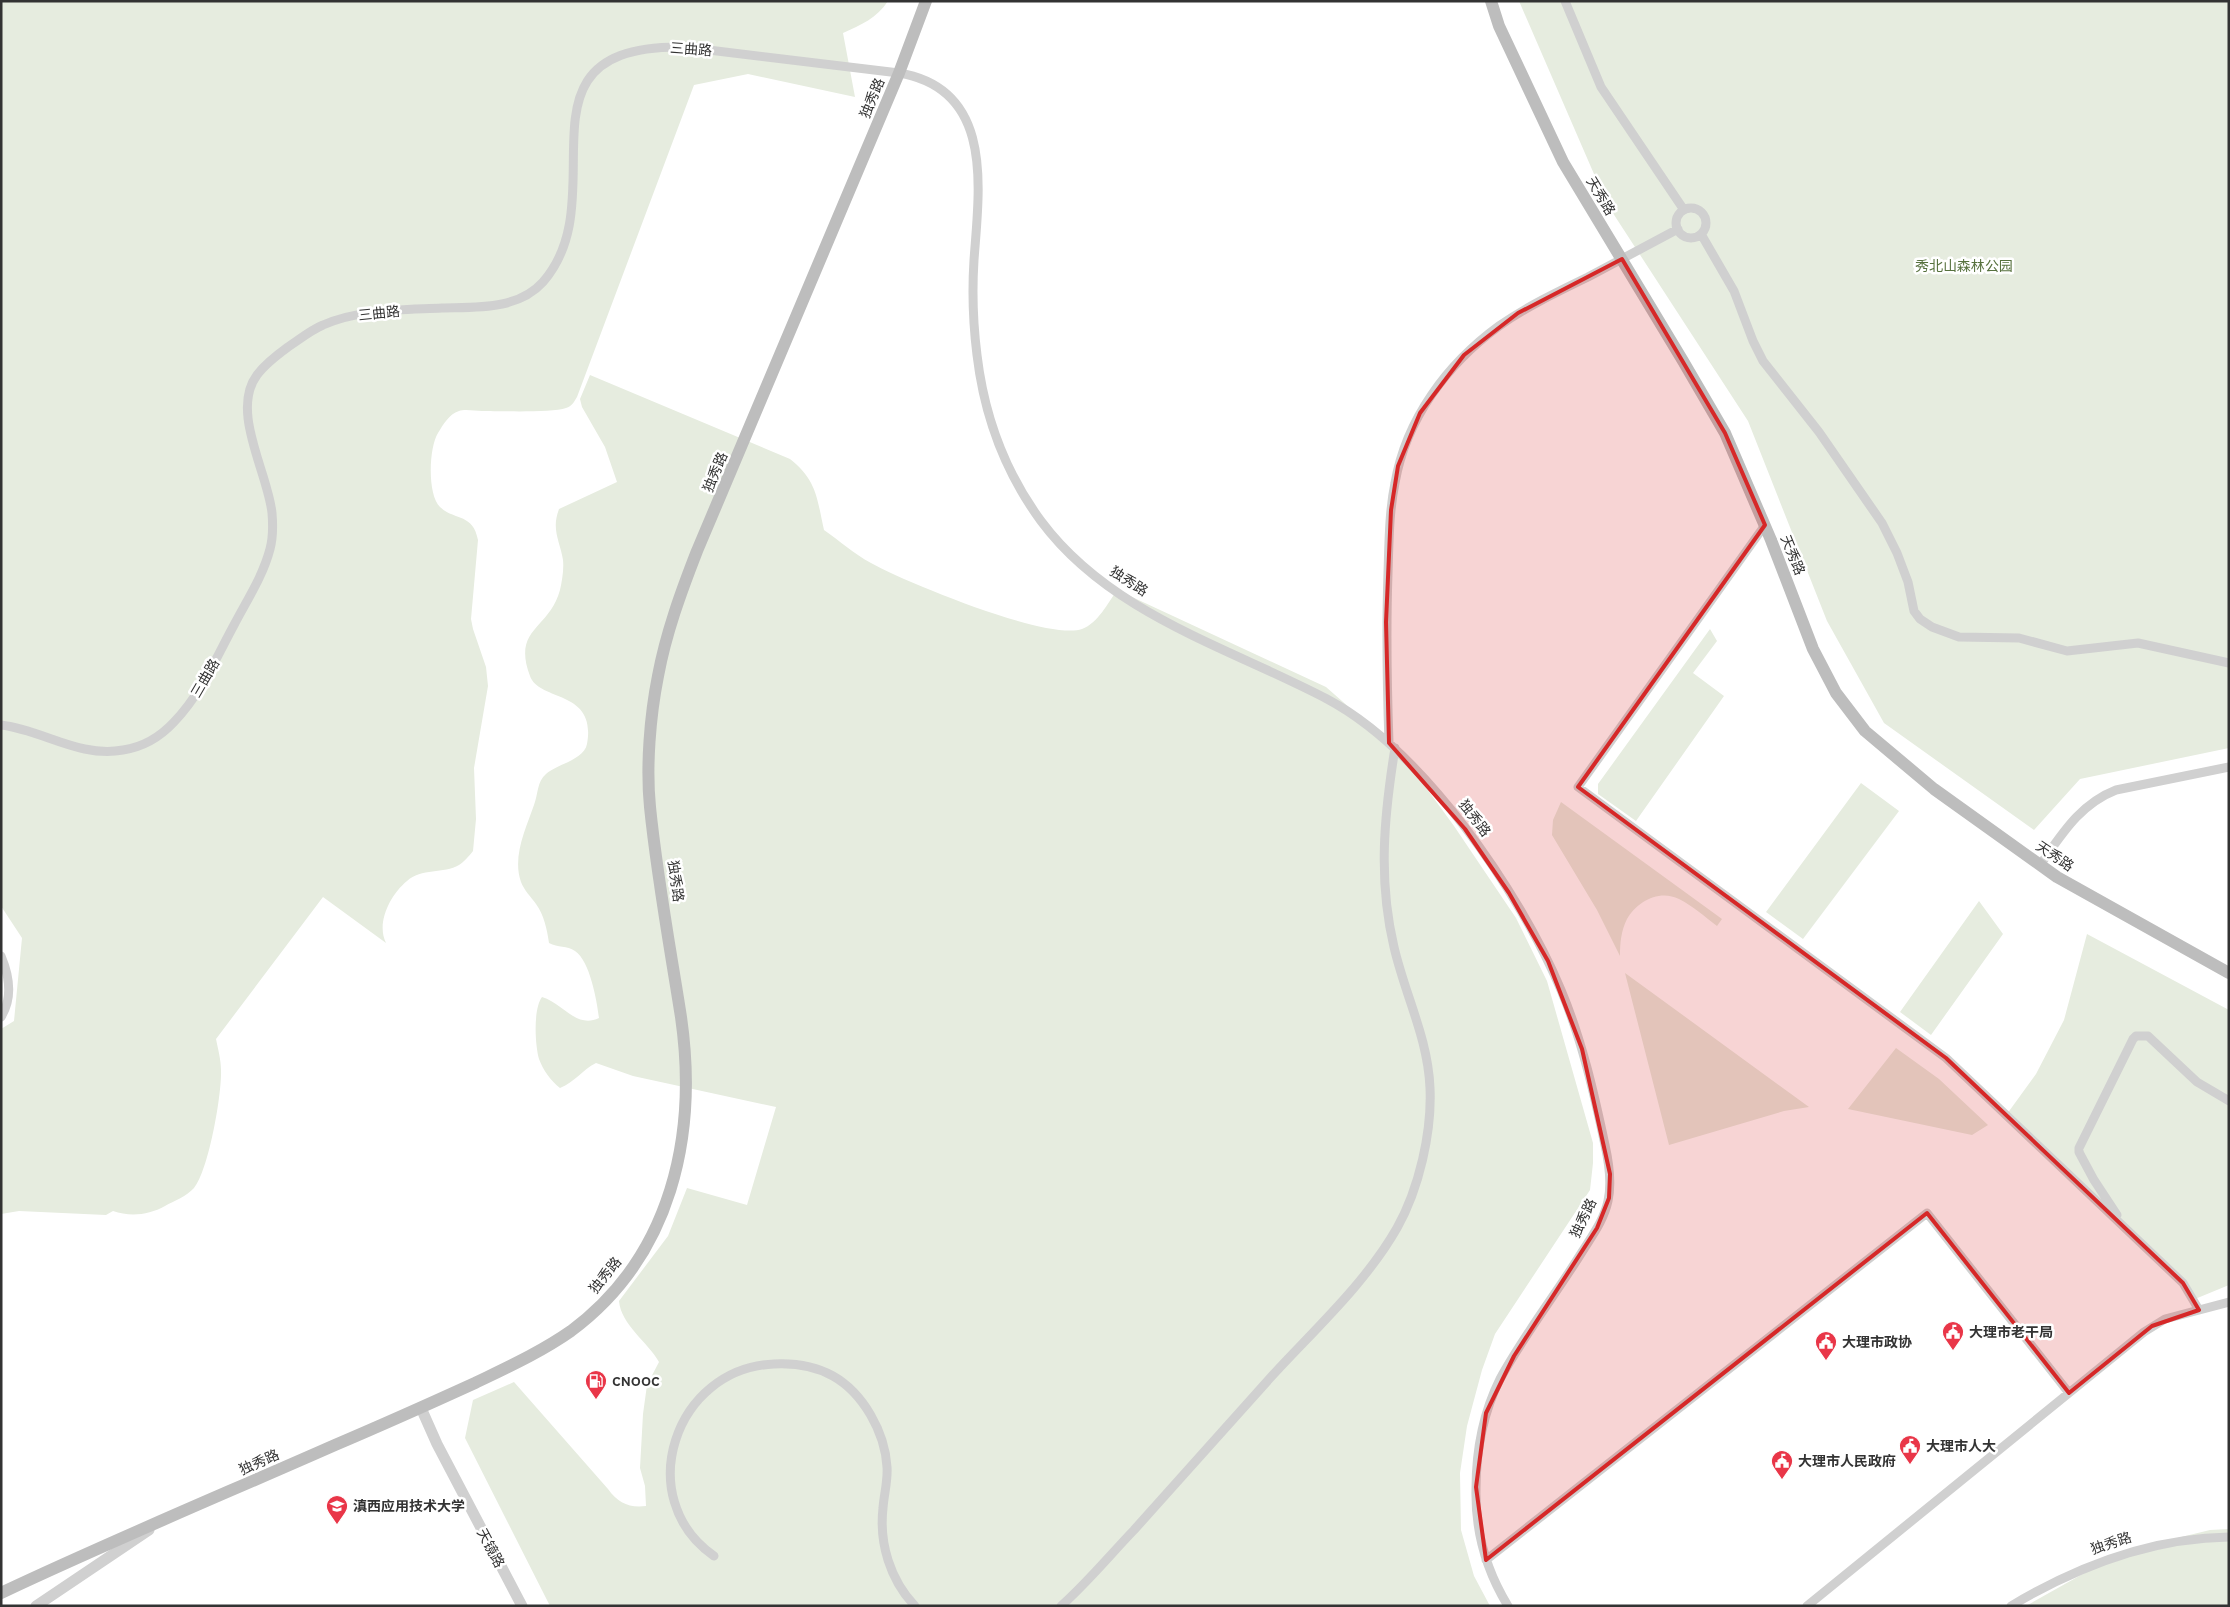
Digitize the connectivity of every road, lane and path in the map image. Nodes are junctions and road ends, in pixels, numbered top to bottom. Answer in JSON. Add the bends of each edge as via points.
{"nodes":[{"id":1,"x":926,"y":1,"type":"edge"},
{"id":2,"x":1491,"y":1,"type":"edge"},
{"id":3,"x":1565,"y":1,"type":"edge"},
{"id":4,"x":899,"y":73,"type":"junction"},
{"id":5,"x":1684,"y":210,"type":"junction"},
{"id":6,"x":1678,"y":229,"type":"junction"},
{"id":7,"x":1701,"y":234,"type":"junction"},
{"id":8,"x":1622,"y":259,"type":"junction"},
{"id":9,"x":1764,"y":525,"type":"junction"},
{"id":10,"x":2229,"y":663,"type":"edge"},
{"id":11,"x":1,"y":725,"type":"edge"},
{"id":12,"x":1392,"y":746,"type":"junction"},
{"id":13,"x":2229,"y":767,"type":"edge"},
{"id":14,"x":2040,"y":865,"type":"junction"},
{"id":15,"x":1,"y":956,"type":"edge"},
{"id":16,"x":2229,"y":973,"type":"edge"},
{"id":17,"x":1,"y":1016,"type":"edge"},
{"id":18,"x":2229,"y":1101,"type":"edge"},
{"id":19,"x":2126,"y":1228,"type":"junction"},
{"id":20,"x":2229,"y":1302,"type":"edge"},
{"id":21,"x":2199,"y":1310,"type":"junction"},
{"id":22,"x":2069,"y":1393,"type":"junction"},
{"id":23,"x":421,"y":1408,"type":"junction"},
{"id":24,"x":167,"y":1519,"type":"junction"},
{"id":25,"x":2229,"y":1537,"type":"edge"},
{"id":26,"x":714,"y":1556,"type":"dead end"},
{"id":27,"x":1486,"y":1560,"type":"junction"},
{"id":28,"x":1,"y":1592,"type":"edge"},
{"id":29,"x":36,"y":1606,"type":"edge"},
{"id":30,"x":522,"y":1606,"type":"edge"},
{"id":31,"x":915,"y":1606,"type":"edge"},
{"id":32,"x":1061,"y":1606,"type":"edge"},
{"id":33,"x":1508,"y":1606,"type":"edge"},
{"id":34,"x":1806,"y":1606,"type":"edge"},
{"id":35,"x":2011,"y":1606,"type":"edge"}],
"edges":[{"from":1,"to":4,"type":"main road"},
{"from":2,"to":8,"type":"main road","name":"天秀路","via":[[1499,26],[1564,162]]},
{"from":3,"to":5,"type":"street","via":[[1600,87]]},
{"from":4,"to":11,"type":"street","name":"三曲路","via":[[684,47],[628,52],[603,64],[589,78],[579,97],[573,130],[570,221],[554,264],[537,287],[520,298],[500,304],[388,312],[336,320],[311,331],[279,354],[254,379],[247,407],[271,504],[270,547],[259,578],[212,667],[175,721],[143,744],[107,752],[75,748],[27,730]]},
{"from":4,"to":12,"type":"street","name":"独秀路","via":[[923,79],[945,93],[961,112],[973,138],[979,176],[973,296],[979,369],[1000,446],[1016,482],[1038,516],[1073,558],[1122,595],[1192,635],[1332,702]]},
{"from":4,"to":23,"type":"main road","name":"独秀路","via":[[697,551],[671,619],[657,678],[650,748],[649,804],[687,1069],[684,1132],[679,1165],[668,1201],[626,1276],[592,1314],[529,1358]]},
{"from":5,"to":6,"type":"street","via":[[1677,217]]},
{"from":5,"to":7,"type":"street","via":[[1693,208],[1704,214],[1706,224]]},
{"from":6,"to":7,"type":"street","via":[[1689,238]]},
{"from":6,"to":8,"type":"street"},
{"from":7,"to":10,"type":"street","via":[[1734,291],[1763,361],[1819,432],[1882,523],[1897,553],[1914,611],[1920,619],[1959,637],[2019,638],[2067,652],[2138,643]]},
{"from":8,"to":9,"type":"main road","name":"天秀路","via":[[1725,433]]},
{"from":8,"to":12,"type":"street","via":[[1542,300],[1482,340],[1448,373],[1413,425],[1398,466],[1391,510],[1386,622]]},
{"from":9,"to":14,"type":"main road","name":"天秀路","via":[[1813,649],[1836,692],[1865,731],[1934,789]]},
{"from":9,"to":19,"type":"street","via":[[1578,787],[1946,1058]]},
{"from":12,"to":27,"type":"street","name":"独秀路","via":[[1437,794],[1470,836],[1509,893],[1548,961],[1582,1048],[1610,1174],[1609,1198],[1597,1228],[1514,1356],[1486,1413],[1476,1487],[1478,1527]]},
{"from":12,"to":32,"type":"street","via":[[1384,840],[1386,904],[1398,963],[1423,1042],[1430,1091],[1426,1142],[1405,1213],[1384,1248],[1346,1295],[1160,1502]]},
{"from":13,"to":14,"type":"street","via":[[2102,795],[2077,814]]},
{"from":14,"to":16,"type":"main road","name":"天秀路"},
{"from":15,"to":17,"type":"street","via":[[9,989]]},
{"from":18,"to":19,"type":"street","via":[[2197,1082],[2148,1036],[2133,1039],[2079,1148],[2094,1180]]},
{"from":19,"to":21,"type":"street","via":[[2183,1282]]},
{"from":20,"to":21,"type":"street"},
{"from":21,"to":22,"type":"street","via":[[2152,1326]]},
{"from":22,"to":27,"type":"street","via":[[1927,1213]]},
{"from":22,"to":34,"type":"street"},
{"from":23,"to":24,"type":"main road","name":"独秀路"},
{"from":23,"to":30,"type":"street","name":"天镜路"},
{"from":24,"to":28,"type":"main road","name":"独秀路"},
{"from":24,"to":29,"type":"street"},
{"from":25,"to":35,"type":"street","name":"独秀路","via":[[2172,1542],[2126,1553],[2066,1576]]},
{"from":26,"to":31,"type":"street","via":[[689,1532],[674,1498],[672,1458],[683,1420],[703,1393],[734,1373],[770,1364],[806,1366],[831,1375],[848,1386],[862,1402],[878,1430],[887,1467],[882,1519],[884,1546],[894,1575]]},
{"from":27,"to":33,"type":"street","name":"独秀路"}]}
